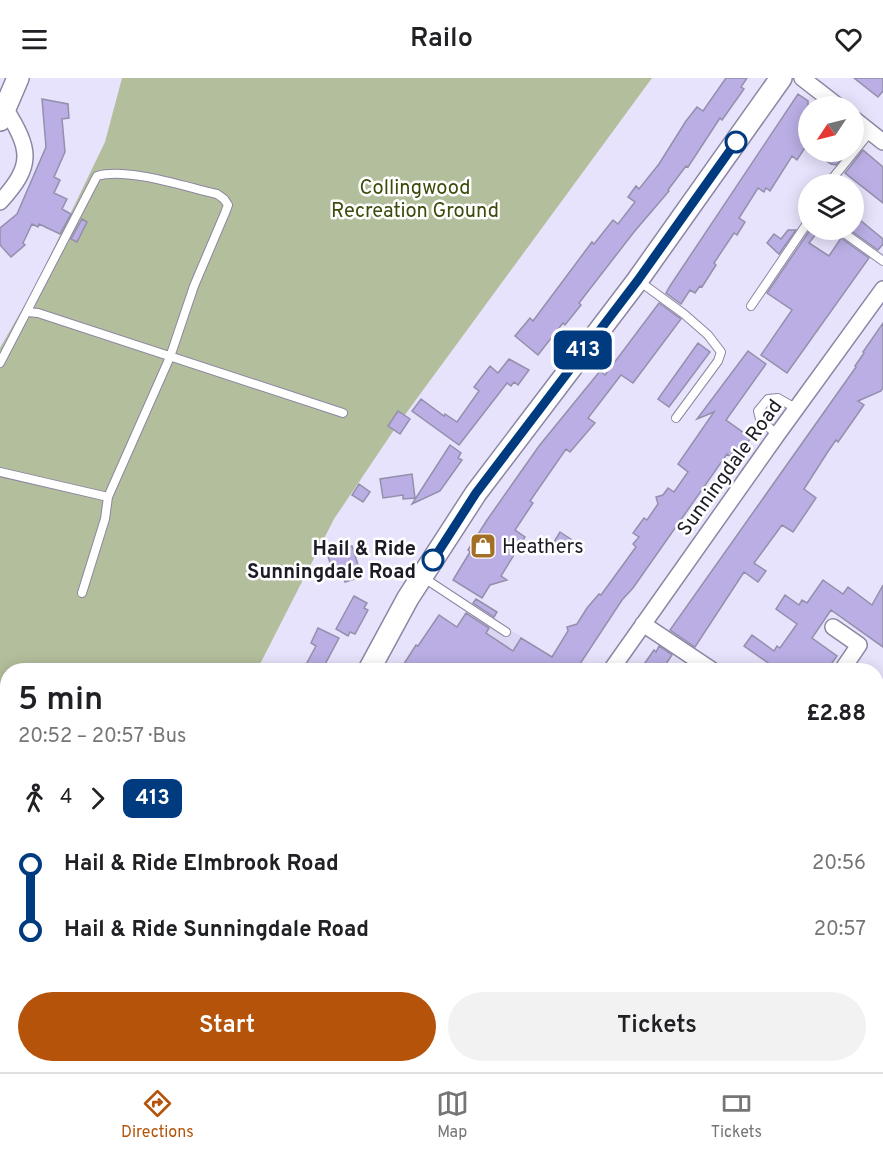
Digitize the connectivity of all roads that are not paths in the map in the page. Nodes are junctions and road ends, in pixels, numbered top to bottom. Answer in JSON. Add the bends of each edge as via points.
{"nodes":[{"id":1,"x":18,"y":78,"type":"edge"},
{"id":2,"x":781,"y":78,"type":"edge"},
{"id":3,"x":802,"y":78,"type":"edge"},
{"id":4,"x":825,"y":96,"type":"edge"},
{"id":5,"x":3,"y":114,"type":"edge"},
{"id":6,"x":864,"y":127,"type":"edge"},
{"id":7,"x":870,"y":132,"type":"junction"},
{"id":8,"x":883,"y":142,"type":"edge"},
{"id":9,"x":836,"y":174,"type":"edge"},
{"id":10,"x":0,"y":202,"type":"edge"},
{"id":11,"x":798,"y":237,"type":"edge"},
{"id":12,"x":854,"y":240,"type":"edge"},
{"id":13,"x":883,"y":261,"type":"edge"},
{"id":14,"x":638,"y":280,"type":"junction"},
{"id":15,"x":883,"y":289,"type":"edge"},
{"id":16,"x":751,"y":306,"type":"dead end"},
{"id":17,"x":27,"y":312,"type":"junction"},
{"id":18,"x":170,"y":357,"type":"junction"},
{"id":19,"x":0,"y":363,"type":"edge"},
{"id":20,"x":797,"y":409,"type":"junction"},
{"id":21,"x":343,"y":413,"type":"dead end"},
{"id":22,"x":676,"y":418,"type":"dead end"},
{"id":23,"x":777,"y":435,"type":"junction"},
{"id":24,"x":0,"y":472,"type":"edge"},
{"id":25,"x":108,"y":497,"type":"junction"},
{"id":26,"x":422,"y":577,"type":"junction"},
{"id":27,"x":82,"y":593,"type":"dead end"},
{"id":28,"x":643,"y":624,"type":"junction"},
{"id":29,"x":833,"y":627,"type":"dead end"},
{"id":30,"x":506,"y":632,"type":"dead end"},
{"id":31,"x":373,"y":663,"type":"edge"},
{"id":32,"x":615,"y":663,"type":"edge"},
{"id":33,"x":702,"y":663,"type":"edge"},
{"id":34,"x":847,"y":663,"type":"edge"}],
"edges":[{"from":1,"to":5,"type":"street"},
{"from":2,"to":14,"type":"street"},
{"from":3,"to":4,"type":"street"},
{"from":5,"to":10,"type":"street","via":[[21,133],[26,160],[16,184]]},
{"from":6,"to":7,"type":"street"},
{"from":7,"to":8,"type":"street"},
{"from":7,"to":9,"type":"lane"},
{"from":11,"to":16,"type":"lane"},
{"from":12,"to":13,"type":"lane"},
{"from":14,"to":22,"type":"lane","via":[[700,328],[721,352]]},
{"from":14,"to":26,"type":"street","via":[[476,493]]},
{"from":15,"to":20,"type":"street","name":"Sunningdale Road"},
{"from":17,"to":18,"type":"lane"},
{"from":17,"to":18,"type":"lane","via":[[97,176],[108,172],[217,194],[228,205]]},
{"from":17,"to":19,"type":"lane"},
{"from":18,"to":21,"type":"lane"},
{"from":18,"to":25,"type":"lane"},
{"from":20,"to":23,"type":"street","name":"Sunningdale Road"},
{"from":20,"to":23,"type":"lane","via":[[778,398],[768,399],[758,411],[760,419]]},
{"from":23,"to":28,"type":"street","name":"Sunningdale Road"},
{"from":24,"to":25,"type":"lane"},
{"from":25,"to":27,"type":"lane"},
{"from":26,"to":30,"type":"lane"},
{"from":26,"to":31,"type":"street"},
{"from":28,"to":32,"type":"street","name":"Sunningdale Road"},
{"from":28,"to":33,"type":"street"},
{"from":29,"to":34,"type":"street","via":[[859,645]]}]}
